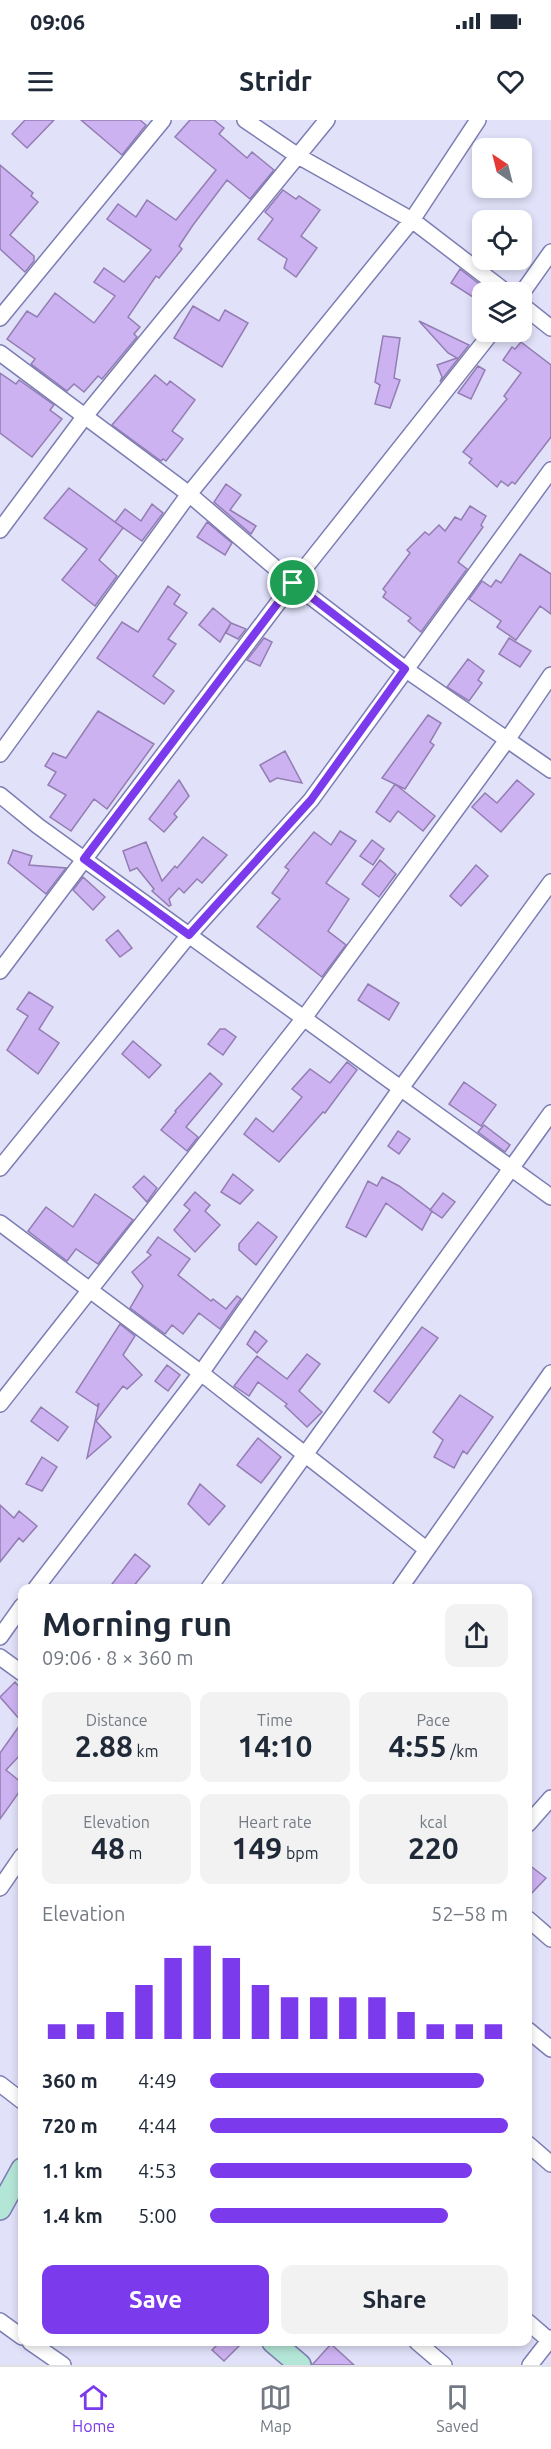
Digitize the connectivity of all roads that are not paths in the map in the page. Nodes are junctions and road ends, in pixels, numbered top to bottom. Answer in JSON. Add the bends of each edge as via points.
{"nodes":[{"id":1,"x":162,"y":120,"type":"edge"},
{"id":2,"x":245,"y":120,"type":"edge"},
{"id":3,"x":327,"y":120,"type":"edge"},
{"id":4,"x":478,"y":120,"type":"edge"},
{"id":5,"x":298,"y":156,"type":"junction"},
{"id":6,"x":412,"y":220,"type":"junction"},
{"id":7,"x":551,"y":252,"type":"edge"},
{"id":8,"x":493,"y":282,"type":"edge"},
{"id":9,"x":530,"y":282,"type":"edge"},
{"id":10,"x":532,"y":313,"type":"edge"},
{"id":11,"x":0,"y":318,"type":"edge"},
{"id":12,"x":551,"y":328,"type":"edge"},
{"id":13,"x":484,"y":342,"type":"edge"},
{"id":14,"x":0,"y":353,"type":"edge"},
{"id":15,"x":85,"y":416,"type":"junction"},
{"id":16,"x":551,"y":470,"type":"edge"},
{"id":17,"x":189,"y":494,"type":"junction"},
{"id":18,"x":0,"y":530,"type":"edge"},
{"id":19,"x":293,"y":583,"type":"junction"},
{"id":20,"x":405,"y":669,"type":"junction"},
{"id":21,"x":551,"y":675,"type":"edge"},
{"id":22,"x":507,"y":740,"type":"junction"},
{"id":23,"x":0,"y":754,"type":"edge"},
{"id":24,"x":551,"y":770,"type":"edge"},
{"id":25,"x":0,"y":795,"type":"edge"},
{"id":26,"x":84,"y":859,"type":"junction"},
{"id":27,"x":551,"y":882,"type":"edge"},
{"id":28,"x":189,"y":935,"type":"junction"},
{"id":29,"x":0,"y":971,"type":"edge"},
{"id":30,"x":304,"y":1018,"type":"junction"},
{"id":31,"x":401,"y":1088,"type":"junction"},
{"id":32,"x":551,"y":1113,"type":"edge"},
{"id":33,"x":0,"y":1168,"type":"edge"},
{"id":34,"x":512,"y":1169,"type":"junction"},
{"id":35,"x":551,"y":1197,"type":"edge"},
{"id":36,"x":0,"y":1223,"type":"edge"},
{"id":37,"x":90,"y":1291,"type":"junction"},
{"id":38,"x":551,"y":1373,"type":"edge"},
{"id":39,"x":201,"y":1374,"type":"junction"},
{"id":40,"x":0,"y":1404,"type":"edge"},
{"id":41,"x":304,"y":1454,"type":"junction"},
{"id":42,"x":426,"y":1549,"type":"junction"},
{"id":43,"x":39,"y":1584,"type":"edge"},
{"id":44,"x":212,"y":1584,"type":"edge"},
{"id":45,"x":403,"y":1584,"type":"edge"},
{"id":46,"x":18,"y":1612,"type":"edge"},
{"id":47,"x":0,"y":1637,"type":"edge"},
{"id":48,"x":0,"y":1657,"type":"edge"},
{"id":49,"x":18,"y":1670,"type":"edge"},
{"id":50,"x":551,"y":1798,"type":"edge"},
{"id":51,"x":532,"y":1819,"type":"edge"},
{"id":52,"x":18,"y":1862,"type":"edge"},
{"id":53,"x":0,"y":1888,"type":"edge"},
{"id":54,"x":532,"y":1922,"type":"edge"},
{"id":55,"x":551,"y":1939,"type":"edge"},
{"id":56,"x":532,"y":2033,"type":"edge"},
{"id":57,"x":551,"y":2049,"type":"edge"},
{"id":58,"x":0,"y":2084,"type":"edge"},
{"id":59,"x":18,"y":2098,"type":"edge"},
{"id":60,"x":532,"y":2147,"type":"edge"},
{"id":61,"x":551,"y":2163,"type":"edge"},
{"id":62,"x":18,"y":2176,"type":"edge"},
{"id":63,"x":0,"y":2209,"type":"edge"},
{"id":64,"x":0,"y":2321,"type":"edge"},
{"id":65,"x":532,"y":2325,"type":"edge"},
{"id":66,"x":18,"y":2334,"type":"edge"},
{"id":67,"x":550,"y":2340,"type":"edge"},
{"id":68,"x":36,"y":2346,"type":"edge"},
{"id":69,"x":278,"y":2346,"type":"edge"},
{"id":70,"x":422,"y":2346,"type":"edge"},
{"id":71,"x":63,"y":2365,"type":"edge"},
{"id":72,"x":300,"y":2365,"type":"edge"},
{"id":73,"x":444,"y":2365,"type":"edge"},
{"id":74,"x":530,"y":2365,"type":"edge"}],
"edges":[{"from":1,"to":11,"type":"street"},
{"from":2,"to":5,"type":"street"},
{"from":3,"to":5,"type":"street"},
{"from":4,"to":6,"type":"street"},
{"from":5,"to":6,"type":"street"},
{"from":5,"to":15,"type":"street"},
{"from":6,"to":8,"type":"street"},
{"from":6,"to":17,"type":"street"},
{"from":7,"to":9,"type":"street"},
{"from":10,"to":12,"type":"street"},
{"from":13,"to":19,"type":"street"},
{"from":14,"to":15,"type":"street"},
{"from":15,"to":17,"type":"street"},
{"from":15,"to":18,"type":"street"},
{"from":16,"to":20,"type":"street"},
{"from":17,"to":19,"type":"street"},
{"from":17,"to":23,"type":"street"},
{"from":19,"to":20,"type":"street"},
{"from":19,"to":26,"type":"street"},
{"from":20,"to":22,"type":"street"},
{"from":20,"to":28,"type":"street","via":[[311,800]]},
{"from":21,"to":22,"type":"street"},
{"from":22,"to":24,"type":"street"},
{"from":22,"to":30,"type":"street"},
{"from":25,"to":26,"type":"street"},
{"from":26,"to":28,"type":"street"},
{"from":26,"to":29,"type":"street"},
{"from":27,"to":31,"type":"street"},
{"from":28,"to":30,"type":"street"},
{"from":28,"to":33,"type":"street"},
{"from":30,"to":31,"type":"street"},
{"from":30,"to":37,"type":"street"},
{"from":31,"to":34,"type":"street"},
{"from":31,"to":39,"type":"street"},
{"from":32,"to":34,"type":"street"},
{"from":34,"to":35,"type":"street"},
{"from":34,"to":41,"type":"street"},
{"from":36,"to":37,"type":"street"},
{"from":37,"to":39,"type":"street"},
{"from":37,"to":40,"type":"street"},
{"from":38,"to":42,"type":"street"},
{"from":39,"to":41,"type":"street"},
{"from":39,"to":43,"type":"street"},
{"from":41,"to":42,"type":"street"},
{"from":41,"to":44,"type":"street"},
{"from":42,"to":45,"type":"street"},
{"from":46,"to":47,"type":"street"},
{"from":48,"to":49,"type":"street"},
{"from":50,"to":51,"type":"street"},
{"from":52,"to":53,"type":"street"},
{"from":54,"to":55,"type":"street"},
{"from":56,"to":57,"type":"street"},
{"from":58,"to":59,"type":"street"},
{"from":60,"to":61,"type":"street"},
{"from":62,"to":63,"type":"street"},
{"from":64,"to":66,"type":"street"},
{"from":65,"to":67,"type":"street"},
{"from":67,"to":74,"type":"street"},
{"from":68,"to":71,"type":"street"},
{"from":69,"to":72,"type":"street"},
{"from":70,"to":73,"type":"street"}]}
